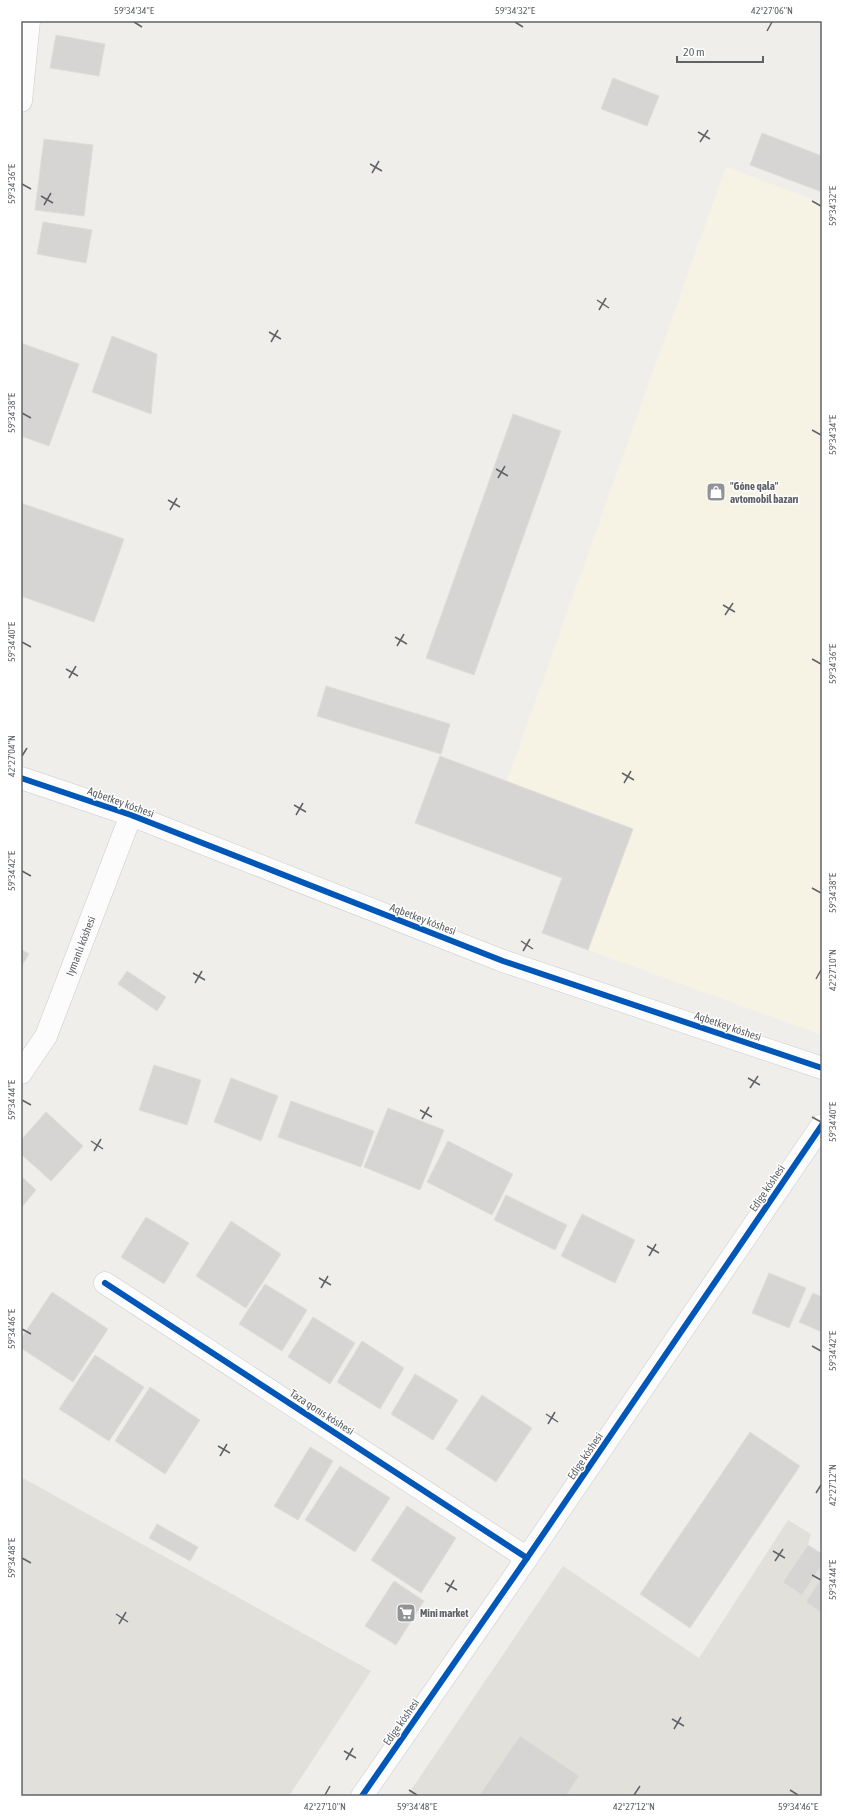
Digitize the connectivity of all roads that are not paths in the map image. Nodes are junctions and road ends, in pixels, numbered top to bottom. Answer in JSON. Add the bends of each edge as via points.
{"nodes":[{"id":1,"x":29,"y":21,"type":"edge"},
{"id":2,"x":21,"y":101,"type":"edge"},
{"id":3,"x":21,"y":778,"type":"edge"},
{"id":4,"x":131,"y":815,"type":"junction"},
{"id":5,"x":822,"y":1068,"type":"edge"},
{"id":6,"x":21,"y":1073,"type":"edge"},
{"id":7,"x":822,"y":1125,"type":"edge"},
{"id":8,"x":106,"y":1283,"type":"dead end"},
{"id":9,"x":527,"y":1558,"type":"junction"},
{"id":10,"x":362,"y":1796,"type":"edge"}],
"edges":[{"from":1,"to":2,"type":"street"},
{"from":3,"to":4,"type":"street","name":"Aqbetkey kóshesi"},
{"from":4,"to":5,"type":"street","name":"Aqbetkey kóshesi","via":[[503,961]]},
{"from":4,"to":6,"type":"street","name":"Iymanlı kóshesi","via":[[46,1036]]},
{"from":7,"to":9,"type":"street","name":"Edige kóshesi"},
{"from":8,"to":9,"type":"street","name":"Taza qonıs kóshesi"},
{"from":9,"to":10,"type":"street","name":"Edige kóshesi"}]}
